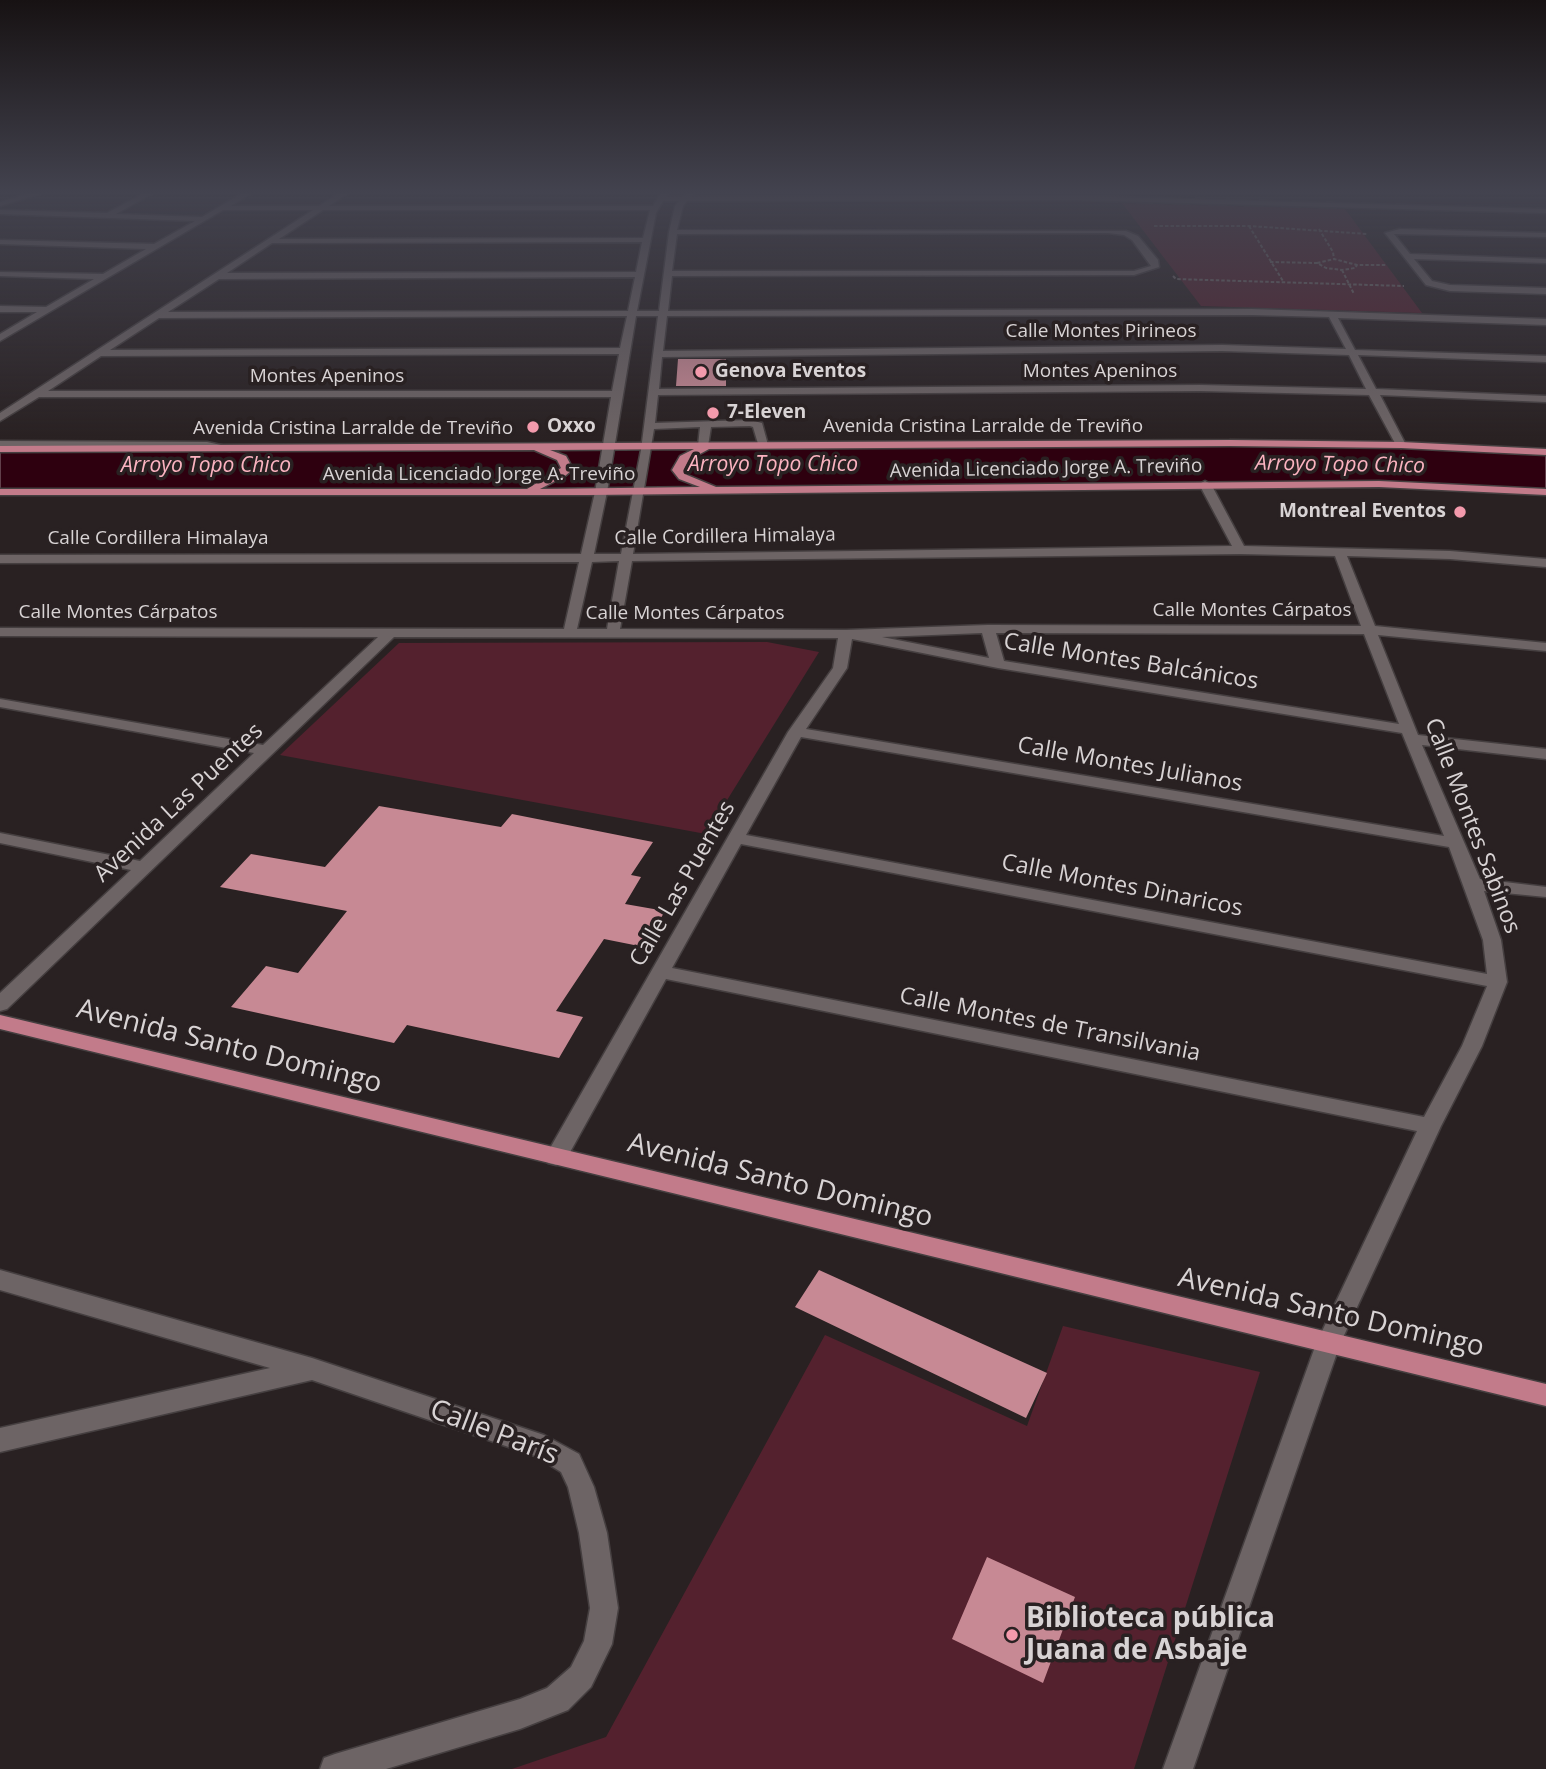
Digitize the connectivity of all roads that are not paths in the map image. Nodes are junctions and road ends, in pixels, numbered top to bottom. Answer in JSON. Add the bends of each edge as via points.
{"nodes":[{"id":1,"x":0,"y":274,"type":"edge"},
{"id":2,"x":111,"y":274,"type":"edge"},
{"id":3,"x":222,"y":274,"type":"edge"},
{"id":4,"x":640,"y":274,"type":"joint"},
{"id":5,"x":668,"y":274,"type":"joint"},
{"id":6,"x":876,"y":274,"type":"edge"},
{"id":7,"x":1419,"y":274,"type":"edge"},
{"id":8,"x":218,"y":276,"type":"junction"},
{"id":9,"x":105,"y":277,"type":"junction"},
{"id":10,"x":1546,"y":291,"type":"edge"},
{"id":11,"x":0,"y":309,"type":"edge"},
{"id":12,"x":48,"y":310,"type":"junction"},
{"id":13,"x":158,"y":315,"type":"junction"},
{"id":14,"x":633,"y":315,"type":"junction"},
{"id":15,"x":663,"y":315,"type":"junction"},
{"id":16,"x":1332,"y":315,"type":"junction"},
{"id":17,"x":1546,"y":322,"type":"edge"},
{"id":18,"x":0,"y":338,"type":"edge"},
{"id":19,"x":624,"y":351,"type":"junction"},
{"id":20,"x":1352,"y":352,"type":"junction"},
{"id":21,"x":100,"y":354,"type":"junction"},
{"id":22,"x":657,"y":354,"type":"junction"},
{"id":23,"x":1546,"y":359,"type":"edge"},
{"id":24,"x":655,"y":392,"type":"junction"},
{"id":25,"x":1374,"y":392,"type":"junction"},
{"id":26,"x":38,"y":394,"type":"junction"},
{"id":27,"x":617,"y":394,"type":"junction"},
{"id":28,"x":1546,"y":399,"type":"edge"},
{"id":29,"x":0,"y":418,"type":"edge"},
{"id":30,"x":706,"y":424,"type":"junction"},
{"id":31,"x":650,"y":426,"type":"junction"},
{"id":32,"x":0,"y":444,"type":"edge"},
{"id":33,"x":763,"y":445,"type":"junction"},
{"id":34,"x":1401,"y":445,"type":"junction"},
{"id":35,"x":525,"y":446,"type":"junction"},
{"id":36,"x":230,"y":447,"type":"junction"},
{"id":37,"x":704,"y":447,"type":"junction"},
{"id":38,"x":608,"y":448,"type":"junction"},
{"id":39,"x":646,"y":448,"type":"junction"},
{"id":40,"x":0,"y":449,"type":"edge"},
{"id":41,"x":1546,"y":452,"type":"edge"},
{"id":42,"x":1205,"y":484,"type":"junction"},
{"id":43,"x":602,"y":486,"type":"junction"},
{"id":44,"x":640,"y":486,"type":"junction"},
{"id":45,"x":723,"y":491,"type":"junction"},
{"id":46,"x":522,"y":492,"type":"junction"},
{"id":47,"x":1546,"y":492,"type":"edge"},
{"id":48,"x":0,"y":494,"type":"edge"},
{"id":49,"x":1240,"y":550,"type":"junction"},
{"id":50,"x":1339,"y":551,"type":"junction"},
{"id":51,"x":626,"y":557,"type":"junction"},
{"id":52,"x":585,"y":558,"type":"junction"},
{"id":53,"x":0,"y":559,"type":"edge"},
{"id":54,"x":1546,"y":563,"type":"edge"},
{"id":55,"x":988,"y":629,"type":"junction"},
{"id":56,"x":1370,"y":630,"type":"junction"},
{"id":57,"x":0,"y":632,"type":"edge"},
{"id":58,"x":570,"y":632,"type":"junction"},
{"id":59,"x":613,"y":632,"type":"junction"},
{"id":60,"x":389,"y":634,"type":"junction"},
{"id":61,"x":846,"y":634,"type":"junction"},
{"id":62,"x":1546,"y":647,"type":"edge"},
{"id":63,"x":998,"y":664,"type":"junction"},
{"id":64,"x":0,"y":703,"type":"edge"},
{"id":65,"x":796,"y":732,"type":"junction"},
{"id":66,"x":1411,"y":735,"type":"junction"},
{"id":67,"x":268,"y":751,"type":"junction"},
{"id":68,"x":1546,"y":754,"type":"edge"},
{"id":69,"x":0,"y":838,"type":"edge"},
{"id":70,"x":737,"y":838,"type":"junction"},
{"id":71,"x":1456,"y":843,"type":"junction"},
{"id":72,"x":144,"y":867,"type":"junction"},
{"id":73,"x":1473,"y":884,"type":"junction"},
{"id":74,"x":1546,"y":892,"type":"edge"},
{"id":75,"x":661,"y":972,"type":"junction"},
{"id":76,"x":1498,"y":982,"type":"junction"},
{"id":77,"x":0,"y":1004,"type":"edge"},
{"id":78,"x":0,"y":1022,"type":"edge"},
{"id":79,"x":1430,"y":1126,"type":"junction"},
{"id":80,"x":556,"y":1157,"type":"junction"},
{"id":81,"x":0,"y":1280,"type":"edge"},
{"id":82,"x":1328,"y":1344,"type":"junction"},
{"id":83,"x":312,"y":1369,"type":"junction"},
{"id":84,"x":1546,"y":1395,"type":"edge"},
{"id":85,"x":0,"y":1440,"type":"edge"},
{"id":86,"x":335,"y":1769,"type":"edge"},
{"id":87,"x":1178,"y":1769,"type":"edge"}],
"edges":[{"from":1,"to":9,"type":"street"},
{"from":2,"to":9,"type":"street"},
{"from":3,"to":8,"type":"street"},
{"from":4,"to":8,"type":"street"},
{"from":4,"to":14,"type":"street"},
{"from":5,"to":6,"type":"street"},
{"from":5,"to":15,"type":"street"},
{"from":7,"to":10,"type":"street","via":[[1438,286]]},
{"from":8,"to":13,"type":"street"},
{"from":9,"to":12,"type":"street"},
{"from":11,"to":12,"type":"street"},
{"from":12,"to":18,"type":"street"},
{"from":13,"to":14,"type":"street"},
{"from":13,"to":21,"type":"street"},
{"from":14,"to":15,"type":"street"},
{"from":14,"to":19,"type":"street"},
{"from":15,"to":16,"type":"street"},
{"from":15,"to":22,"type":"street"},
{"from":16,"to":17,"type":"street"},
{"from":16,"to":20,"type":"street"},
{"from":19,"to":21,"type":"street"},
{"from":19,"to":27,"type":"street"},
{"from":20,"to":22,"type":"street","name":"Calle Montes Pirineos","via":[[1146,348]]},
{"from":20,"to":23,"type":"street","name":"Calle Montes Pirineos"},
{"from":20,"to":25,"type":"street"},
{"from":21,"to":26,"type":"street"},
{"from":22,"to":24,"type":"street"},
{"from":24,"to":25,"type":"street","name":"Montes Apeninos","via":[[1200,388]]},
{"from":24,"to":31,"type":"street"},
{"from":25,"to":28,"type":"street","name":"Montes Apeninos"},
{"from":25,"to":34,"type":"street"},
{"from":26,"to":27,"type":"street","name":"Montes Apeninos"},
{"from":26,"to":29,"type":"street"},
{"from":27,"to":38,"type":"street"},
{"from":30,"to":31,"type":"street"},
{"from":30,"to":33,"type":"street","via":[[755,424]]},
{"from":30,"to":37,"type":"street"},
{"from":31,"to":39,"type":"street"},
{"from":32,"to":36,"type":"street"},
{"from":33,"to":34,"type":"main road","name":"Avenida Cristina Larralde de Treviño"},
{"from":33,"to":37,"type":"main road","name":"Avenida Cristina Larralde de Treviño"},
{"from":34,"to":41,"type":"main road","name":"Avenida Cristina Larralde de Treviño"},
{"from":35,"to":36,"type":"main road","name":"Avenida Cristina Larralde de Treviño"},
{"from":35,"to":38,"type":"main road","name":"Avenida Cristina Larralde de Treviño"},
{"from":35,"to":46,"type":"main road","via":[[562,458],[567,466],[550,480]]},
{"from":36,"to":40,"type":"main road","name":"Avenida Cristina Larralde de Treviño"},
{"from":37,"to":39,"type":"main road","name":"Avenida Cristina Larralde de Treviño"},
{"from":37,"to":45,"type":"main road","via":[[679,464],[678,470],[691,481]]},
{"from":38,"to":39,"type":"main road","name":"Avenida Cristina Larralde de Treviño"},
{"from":38,"to":43,"type":"street"},
{"from":39,"to":44,"type":"street"},
{"from":42,"to":45,"type":"main road","name":"Avenida Licenciado Jorge A. Treviño"},
{"from":42,"to":47,"type":"main road","name":"Avenida Licenciado Jorge A. Treviño","via":[[1379,484]]},
{"from":42,"to":49,"type":"street"},
{"from":43,"to":44,"type":"main road","name":"Avenida Licenciado Jorge A. Treviño"},
{"from":43,"to":46,"type":"main road","name":"Avenida Licenciado Jorge A. Treviño"},
{"from":43,"to":52,"type":"street"},
{"from":44,"to":45,"type":"main road","name":"Avenida Licenciado Jorge A. Treviño"},
{"from":44,"to":51,"type":"street"},
{"from":46,"to":48,"type":"main road","name":"Avenida Licenciado Jorge A. Treviño"},
{"from":49,"to":50,"type":"street","name":"Calle Cordillera Himalaya"},
{"from":49,"to":51,"type":"street","name":"Calle Cordillera Himalaya"},
{"from":50,"to":54,"type":"street","name":"Calle Cordillera Himalaya"},
{"from":50,"to":56,"type":"street","name":"Calle Montes Sabinos"},
{"from":51,"to":52,"type":"street","name":"Calle Cordillera Himalaya"},
{"from":51,"to":59,"type":"street"},
{"from":52,"to":53,"type":"street","name":"Calle Cordillera Himalaya"},
{"from":52,"to":58,"type":"street"},
{"from":55,"to":56,"type":"street","name":"Calle Montes Cárpatos"},
{"from":55,"to":61,"type":"street","name":"Calle Montes Cárpatos"},
{"from":55,"to":63,"type":"street"},
{"from":56,"to":62,"type":"street","name":"Calle Montes Cárpatos"},
{"from":56,"to":66,"type":"street","name":"Calle Montes Sabinos"},
{"from":57,"to":60,"type":"street","name":"Calle Montes Cárpatos"},
{"from":58,"to":59,"type":"street","name":"Calle Montes Cárpatos"},
{"from":58,"to":60,"type":"street","name":"Calle Montes Cárpatos"},
{"from":59,"to":61,"type":"street","name":"Calle Montes Cárpatos"},
{"from":60,"to":67,"type":"street","name":"Avenida Las Puentes"},
{"from":61,"to":63,"type":"street","name":"Calle Montes Balcánicos"},
{"from":61,"to":65,"type":"street","name":"Calle Las Puentes","via":[[840,668]]},
{"from":63,"to":66,"type":"street","name":"Calle Montes Balcánicos"},
{"from":64,"to":67,"type":"street"},
{"from":65,"to":70,"type":"street","name":"Calle Las Puentes"},
{"from":65,"to":71,"type":"street","name":"Calle Montes Julianos"},
{"from":66,"to":68,"type":"street","name":"Calle Montes Balcánicos"},
{"from":66,"to":71,"type":"street","name":"Calle Montes Sabinos"},
{"from":67,"to":72,"type":"street","name":"Avenida Las Puentes"},
{"from":69,"to":72,"type":"street"},
{"from":70,"to":75,"type":"street","name":"Calle Las Puentes"},
{"from":70,"to":76,"type":"street","name":"Calle Montes Dinaricos"},
{"from":71,"to":73,"type":"street","name":"Calle Montes Sabinos"},
{"from":72,"to":77,"type":"street","name":"Avenida Las Puentes"},
{"from":73,"to":74,"type":"street"},
{"from":73,"to":76,"type":"street","name":"Calle Montes Sabinos","via":[[1492,940]]},
{"from":75,"to":79,"type":"street","name":"Calle Montes de Transilvania"},
{"from":75,"to":80,"type":"street","name":"Calle Las Puentes"},
{"from":76,"to":79,"type":"street","via":[[1472,1046]]},
{"from":78,"to":80,"type":"main road","name":"Avenida Santo Domingo"},
{"from":79,"to":82,"type":"street"},
{"from":80,"to":82,"type":"main road","name":"Avenida Santo Domingo"},
{"from":81,"to":83,"type":"street","name":"Calle París"},
{"from":82,"to":84,"type":"main road","name":"Avenida Santo Domingo"},
{"from":82,"to":87,"type":"street"},
{"from":83,"to":85,"type":"street"},
{"from":83,"to":86,"type":"street","name":"Calle París","via":[[544,1447],[570,1463],[593,1533],[604,1608],[598,1644],[587,1666],[557,1699]]}]}
